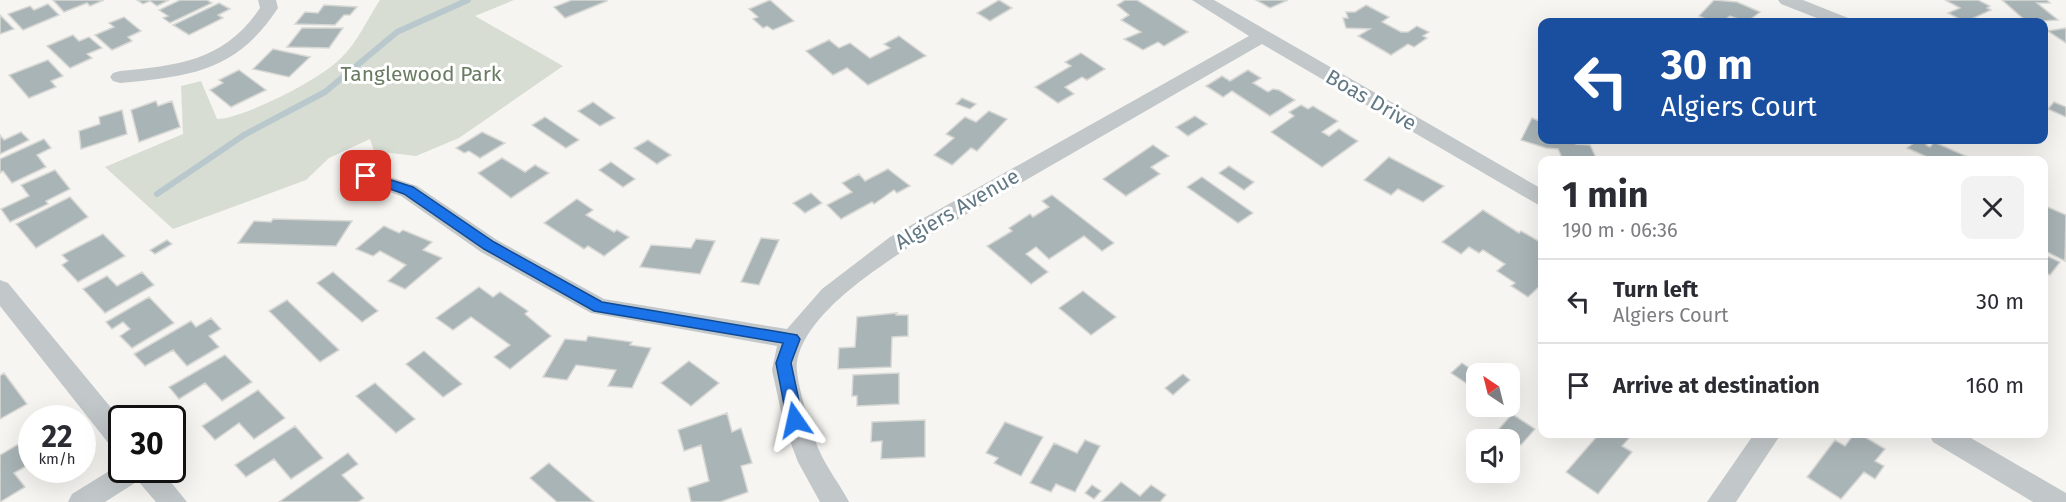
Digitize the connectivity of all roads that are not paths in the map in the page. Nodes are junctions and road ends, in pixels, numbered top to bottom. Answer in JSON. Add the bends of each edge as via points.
{"nodes":[{"id":1,"x":267,"y":0,"type":"edge"},
{"id":2,"x":1201,"y":0,"type":"edge"},
{"id":3,"x":1787,"y":0,"type":"edge"},
{"id":4,"x":1832,"y":18,"type":"edge"},
{"id":5,"x":1262,"y":36,"type":"junction"},
{"id":6,"x":120,"y":77,"type":"dead end"},
{"id":7,"x":366,"y":176,"type":"dead end"},
{"id":8,"x":1538,"y":197,"type":"edge"},
{"id":9,"x":0,"y":289,"type":"edge"},
{"id":10,"x":8,"y":316,"type":"edge"},
{"id":11,"x":792,"y":339,"type":"junction"},
{"id":12,"x":108,"y":426,"type":"edge"},
{"id":13,"x":1765,"y":438,"type":"edge"},
{"id":14,"x":1949,"y":438,"type":"edge"},
{"id":15,"x":112,"y":483,"type":"edge"},
{"id":16,"x":156,"y":483,"type":"edge"},
{"id":17,"x":82,"y":502,"type":"edge"},
{"id":18,"x":173,"y":502,"type":"edge"},
{"id":19,"x":835,"y":502,"type":"edge"},
{"id":20,"x":1721,"y":502,"type":"edge"},
{"id":21,"x":2057,"y":502,"type":"edge"}],
"edges":[{"from":1,"to":6,"type":"street","via":[[269,8],[259,27],[233,50],[201,66]]},
{"from":2,"to":5,"type":"street","name":"Boas Drive"},
{"from":3,"to":4,"type":"street"},
{"from":5,"to":8,"type":"street","name":"Boas Drive"},
{"from":5,"to":11,"type":"street","name":"Algiers Avenue","via":[[898,243],[855,271],[829,294]]},
{"from":7,"to":11,"type":"street","via":[[409,191],[489,246],[599,307]]},
{"from":9,"to":10,"type":"street"},
{"from":10,"to":12,"type":"street"},
{"from":11,"to":19,"type":"street","name":"Algiers Avenue","via":[[784,363],[799,438],[814,471]]},
{"from":13,"to":20,"type":"street"},
{"from":14,"to":21,"type":"street"},
{"from":15,"to":17,"type":"street"},
{"from":16,"to":18,"type":"street"}]}
